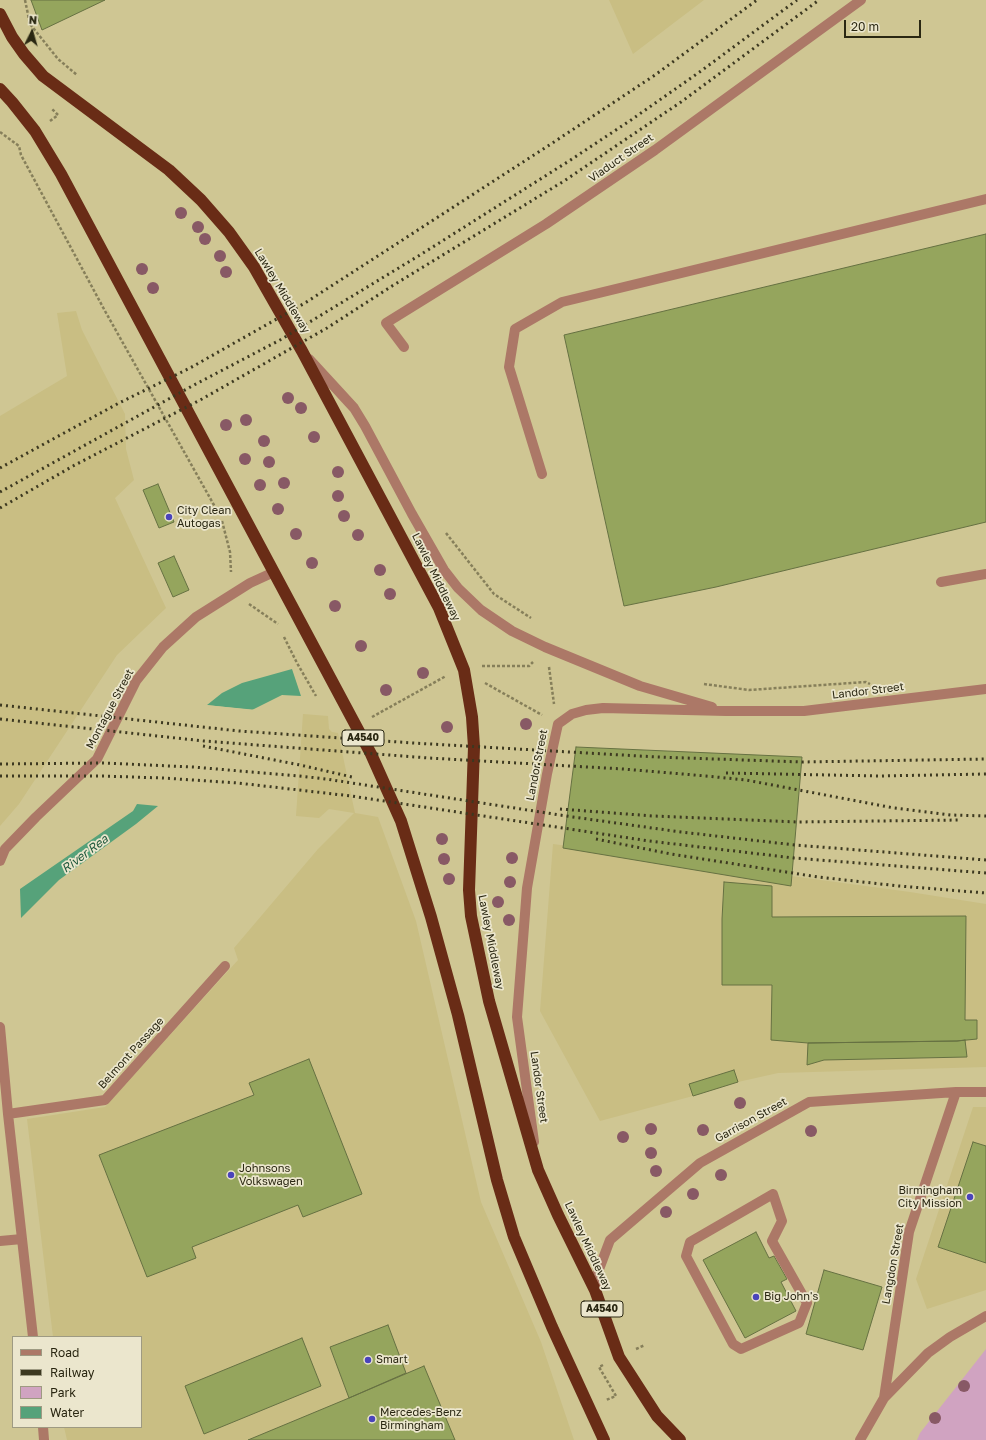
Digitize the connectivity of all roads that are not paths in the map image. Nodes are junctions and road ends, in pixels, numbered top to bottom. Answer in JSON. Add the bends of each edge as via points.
{"nodes":[{"id":1,"x":861,"y":0,"type":"edge"},
{"id":2,"x":0,"y":14,"type":"edge"},
{"id":3,"x":0,"y":90,"type":"edge"},
{"id":4,"x":986,"y":199,"type":"edge"},
{"id":5,"x":404,"y":348,"type":"dead end"},
{"id":6,"x":302,"y":351,"type":"junction"},
{"id":7,"x":542,"y":474,"type":"dead end"},
{"id":8,"x":274,"y":572,"type":"junction"},
{"id":9,"x":986,"y":574,"type":"edge"},
{"id":10,"x":941,"y":582,"type":"dead end"},
{"id":11,"x":986,"y":689,"type":"edge"},
{"id":12,"x":726,"y":711,"type":"junction"},
{"id":13,"x":0,"y":861,"type":"edge"},
{"id":14,"x":224,"y":966,"type":"dead end"},
{"id":15,"x":0,"y":1027,"type":"edge"},
{"id":16,"x":956,"y":1092,"type":"junction"},
{"id":17,"x":986,"y":1092,"type":"edge"},
{"id":18,"x":8,"y":1114,"type":"junction"},
{"id":19,"x":538,"y":1170,"type":"junction"},
{"id":20,"x":773,"y":1194,"type":"joint"},
{"id":21,"x":22,"y":1239,"type":"junction"},
{"id":22,"x":0,"y":1241,"type":"edge"},
{"id":23,"x":595,"y":1290,"type":"junction"},
{"id":24,"x":986,"y":1316,"type":"edge"},
{"id":25,"x":33,"y":1336,"type":"edge"},
{"id":26,"x":884,"y":1398,"type":"junction"},
{"id":27,"x":43,"y":1428,"type":"edge"},
{"id":28,"x":44,"y":1440,"type":"edge"},
{"id":29,"x":604,"y":1440,"type":"edge"},
{"id":30,"x":680,"y":1440,"type":"edge"},
{"id":31,"x":860,"y":1440,"type":"edge"}],
"edges":[{"from":1,"to":5,"type":"street","name":"Viaduct Street","via":[[655,150],[546,224],[386,323]]},
{"from":2,"to":6,"type":"highway","name":"Lawley Middleway","number":"A4540","via":[[20,48],[43,76],[169,170],[201,200],[229,232],[254,267]]},
{"from":3,"to":8,"type":"highway","number":"A4540","via":[[35,131],[61,174]]},
{"from":4,"to":7,"type":"street","via":[[562,302],[515,329],[509,367]]},
{"from":6,"to":12,"type":"street","via":[[354,408],[435,555],[458,588],[481,610],[506,627],[545,647],[640,686]]},
{"from":6,"to":19,"type":"highway","name":"Lawley Middleway","number":"A4540","via":[[439,608],[464,670],[474,747],[469,855],[471,916],[489,1001]]},
{"from":8,"to":13,"type":"street","name":"Montague Street","via":[[250,583],[196,617],[163,647],[136,681],[97,759],[5,849]]},
{"from":8,"to":29,"type":"highway","number":"A4540","via":[[371,754],[401,821],[458,1015],[497,1180],[514,1237]]},
{"from":9,"to":10,"type":"street"},
{"from":11,"to":12,"type":"street","name":"Landor Street","via":[[804,711]]},
{"from":12,"to":19,"type":"street","name":"Landor Street","via":[[603,708],[572,714],[558,724],[527,888],[517,1018]]},
{"from":14,"to":18,"type":"street","name":"Belmont Passage","via":[[105,1100]]},
{"from":15,"to":18,"type":"street"},
{"from":16,"to":17,"type":"street","name":"Garrison Street"},
{"from":16,"to":23,"type":"street","name":"Garrison Street","via":[[809,1102],[700,1163],[610,1240],[598,1272]]},
{"from":16,"to":26,"type":"street","name":"Langdon Street","via":[[908,1232]]},
{"from":18,"to":21,"type":"street"},
{"from":19,"to":23,"type":"highway","name":"Lawley Middleway","number":"A4540"},
{"from":20,"to":20,"type":"street","via":[[782,1221],[772,1241],[807,1303],[799,1323],[741,1349],[733,1344],[686,1256],[690,1242]]},
{"from":21,"to":22,"type":"street"},
{"from":21,"to":25,"type":"street"},
{"from":23,"to":30,"type":"highway","name":"Lawley Middleway","number":"A4540","via":[[619,1357],[657,1416]]},
{"from":24,"to":26,"type":"street","via":[[928,1353]]},
{"from":26,"to":31,"type":"street"},
{"from":27,"to":28,"type":"street"}]}
